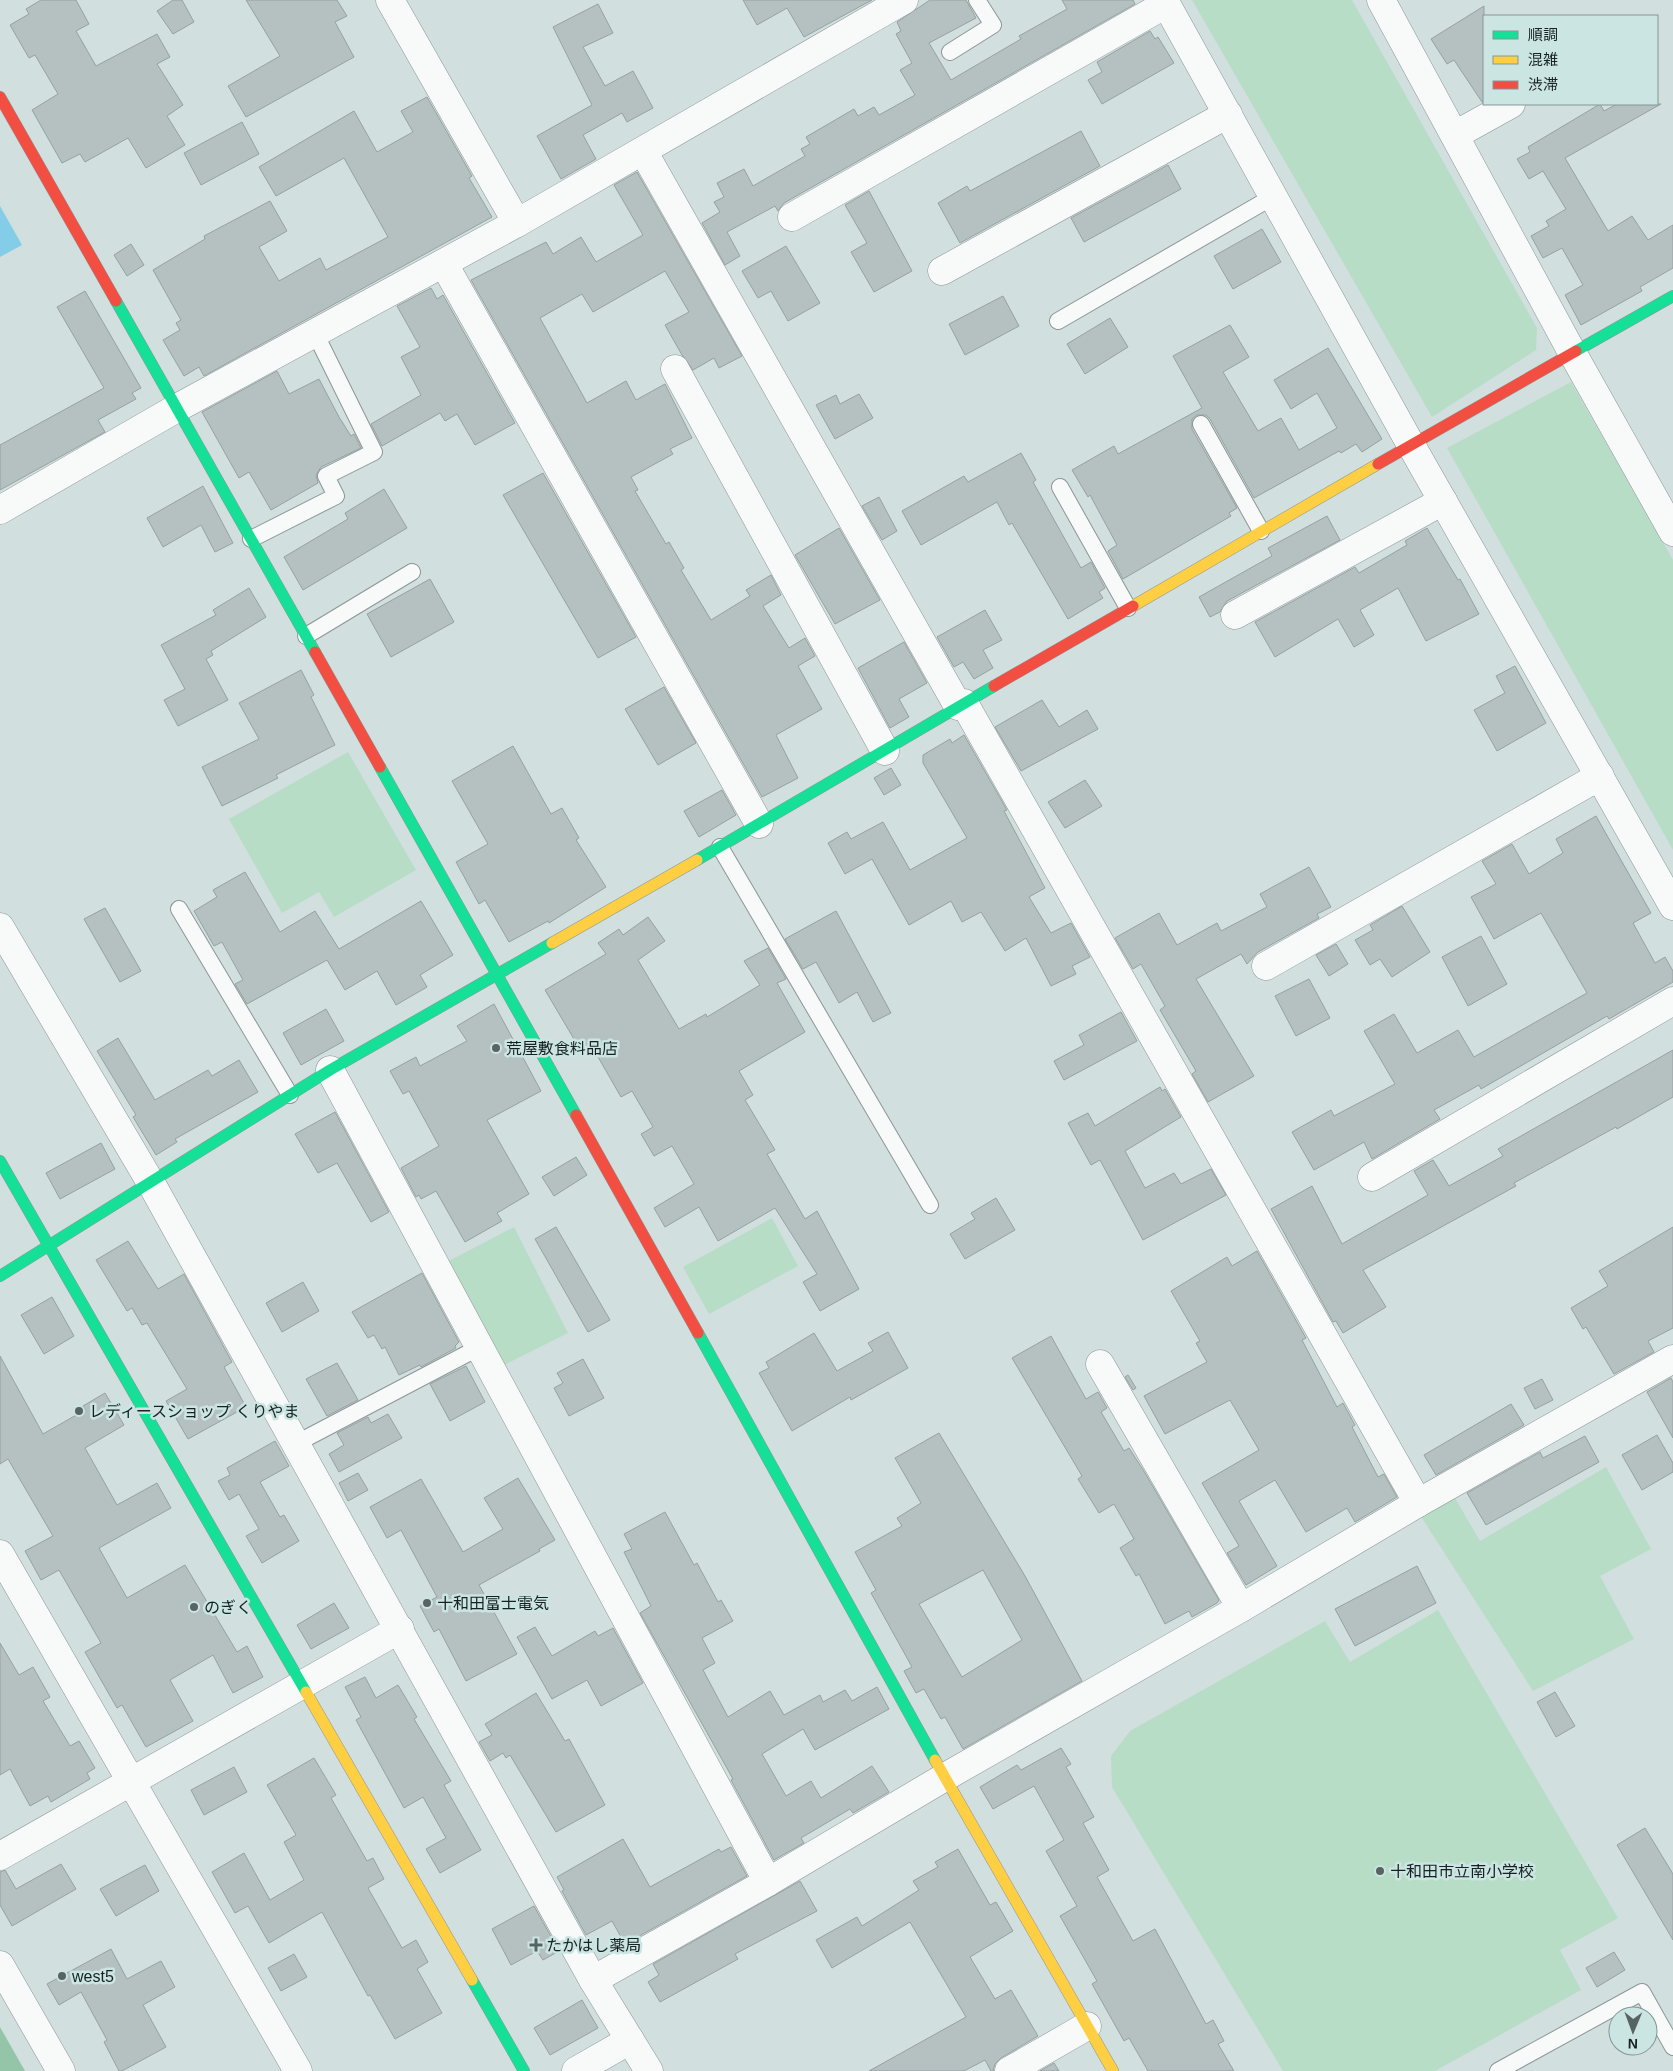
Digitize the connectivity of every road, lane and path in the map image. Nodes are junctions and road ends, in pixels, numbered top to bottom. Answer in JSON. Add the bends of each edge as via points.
{"nodes":[{"id":1,"x":390,"y":0,"type":"edge"},
{"id":2,"x":977,"y":0,"type":"edge"},
{"id":3,"x":1165,"y":2,"type":"edge"},
{"id":4,"x":1388,"y":2,"type":"edge"},
{"id":5,"x":890,"y":3,"type":"edge"},
{"id":6,"x":950,"y":52,"type":"dead end"},
{"id":7,"x":0,"y":97,"type":"edge"},
{"id":8,"x":1509,"y":105,"type":"edge"},
{"id":9,"x":1228,"y":114,"type":"junction"},
{"id":10,"x":1456,"y":135,"type":"junction"},
{"id":11,"x":643,"y":151,"type":"junction"},
{"id":12,"x":1274,"y":196,"type":"junction"},
{"id":13,"x":792,"y":218,"type":"dead end"},
{"id":14,"x":516,"y":223,"type":"junction"},
{"id":15,"x":444,"y":264,"type":"junction"},
{"id":16,"x":942,"y":271,"type":"dead end"},
{"id":17,"x":1673,"y":296,"type":"edge"},
{"id":18,"x":1058,"y":321,"type":"dead end"},
{"id":19,"x":315,"y":333,"type":"junction"},
{"id":20,"x":1573,"y":354,"type":"junction"},
{"id":21,"x":675,"y":369,"type":"dead end"},
{"id":22,"x":177,"y":408,"type":"junction"},
{"id":23,"x":1201,"y":424,"type":"dead end"},
{"id":24,"x":1411,"y":445,"type":"junction"},
{"id":25,"x":1060,"y":487,"type":"dead end"},
{"id":26,"x":1443,"y":500,"type":"junction"},
{"id":27,"x":0,"y":510,"type":"edge"},
{"id":28,"x":1261,"y":531,"type":"junction"},
{"id":29,"x":1673,"y":532,"type":"edge"},
{"id":30,"x":251,"y":538,"type":"junction"},
{"id":31,"x":412,"y":572,"type":"dead end"},
{"id":32,"x":1128,"y":608,"type":"junction"},
{"id":33,"x":1235,"y":615,"type":"dead end"},
{"id":34,"x":306,"y":636,"type":"junction"},
{"id":35,"x":961,"y":705,"type":"junction"},
{"id":36,"x":885,"y":751,"type":"junction"},
{"id":37,"x":1600,"y":776,"type":"junction"},
{"id":38,"x":759,"y":824,"type":"junction"},
{"id":39,"x":720,"y":847,"type":"junction"},
{"id":40,"x":1673,"y":906,"type":"edge"},
{"id":41,"x":179,"y":909,"type":"dead end"},
{"id":42,"x":0,"y":926,"type":"edge"},
{"id":43,"x":1266,"y":966,"type":"dead end"},
{"id":44,"x":498,"y":974,"type":"junction"},
{"id":45,"x":1673,"y":1001,"type":"edge"},
{"id":46,"x":330,"y":1070,"type":"junction"},
{"id":47,"x":290,"y":1095,"type":"junction"},
{"id":48,"x":0,"y":1162,"type":"edge"},
{"id":49,"x":1372,"y":1176,"type":"dead end"},
{"id":50,"x":150,"y":1183,"type":"junction"},
{"id":51,"x":930,"y":1204,"type":"dead end"},
{"id":52,"x":48,"y":1246,"type":"junction"},
{"id":53,"x":0,"y":1276,"type":"edge"},
{"id":54,"x":478,"y":1348,"type":"junction"},
{"id":55,"x":1673,"y":1359,"type":"edge"},
{"id":56,"x":1100,"y":1364,"type":"dead end"},
{"id":57,"x":297,"y":1444,"type":"junction"},
{"id":58,"x":1418,"y":1503,"type":"junction"},
{"id":59,"x":0,"y":1554,"type":"edge"},
{"id":60,"x":1241,"y":1608,"type":"junction"},
{"id":61,"x":400,"y":1629,"type":"junction"},
{"id":62,"x":303,"y":1685,"type":"junction"},
{"id":63,"x":945,"y":1777,"type":"junction"},
{"id":64,"x":130,"y":1781,"type":"junction"},
{"id":65,"x":0,"y":1856,"type":"edge"},
{"id":66,"x":768,"y":1882,"type":"junction"},
{"id":67,"x":0,"y":1965,"type":"edge"},
{"id":68,"x":593,"y":1980,"type":"junction"},
{"id":69,"x":1086,"y":2026,"type":"junction"},
{"id":70,"x":630,"y":2040,"type":"junction"},
{"id":71,"x":1673,"y":2047,"type":"edge"},
{"id":72,"x":61,"y":2071,"type":"edge"},
{"id":73,"x":298,"y":2071,"type":"edge"},
{"id":74,"x":524,"y":2071,"type":"edge"},
{"id":75,"x":576,"y":2071,"type":"edge"},
{"id":76,"x":649,"y":2071,"type":"edge"},
{"id":77,"x":1008,"y":2071,"type":"edge"},
{"id":78,"x":1113,"y":2071,"type":"edge"},
{"id":79,"x":1498,"y":2071,"type":"edge"}],
"edges":[{"from":1,"to":14,"type":"street"},
{"from":2,"to":6,"type":"lane","via":[[993,25]]},
{"from":3,"to":9,"type":"street"},
{"from":3,"to":13,"type":"street"},
{"from":4,"to":10,"type":"street"},
{"from":5,"to":11,"type":"street"},
{"from":7,"to":22,"type":"street"},
{"from":8,"to":10,"type":"street"},
{"from":9,"to":12,"type":"street"},
{"from":9,"to":16,"type":"street"},
{"from":10,"to":20,"type":"street"},
{"from":11,"to":14,"type":"street"},
{"from":11,"to":35,"type":"street"},
{"from":12,"to":18,"type":"lane"},
{"from":12,"to":24,"type":"street"},
{"from":14,"to":15,"type":"street"},
{"from":15,"to":19,"type":"street"},
{"from":15,"to":38,"type":"street"},
{"from":17,"to":20,"type":"street"},
{"from":19,"to":22,"type":"street"},
{"from":19,"to":30,"type":"lane","via":[[374,452],[326,476],[336,496]]},
{"from":20,"to":24,"type":"street"},
{"from":20,"to":29,"type":"street"},
{"from":21,"to":36,"type":"street"},
{"from":22,"to":27,"type":"street"},
{"from":22,"to":30,"type":"street"},
{"from":23,"to":28,"type":"lane"},
{"from":24,"to":26,"type":"street"},
{"from":24,"to":28,"type":"street"},
{"from":25,"to":32,"type":"lane"},
{"from":26,"to":33,"type":"street"},
{"from":26,"to":37,"type":"street"},
{"from":28,"to":32,"type":"street"},
{"from":30,"to":34,"type":"street"},
{"from":31,"to":34,"type":"lane"},
{"from":32,"to":35,"type":"street"},
{"from":34,"to":44,"type":"street"},
{"from":35,"to":36,"type":"street"},
{"from":35,"to":58,"type":"street"},
{"from":36,"to":38,"type":"street"},
{"from":37,"to":40,"type":"street"},
{"from":37,"to":43,"type":"street"},
{"from":38,"to":39,"type":"street"},
{"from":39,"to":44,"type":"street"},
{"from":39,"to":51,"type":"lane"},
{"from":41,"to":47,"type":"lane"},
{"from":42,"to":50,"type":"street"},
{"from":44,"to":46,"type":"street"},
{"from":44,"to":63,"type":"street"},
{"from":45,"to":49,"type":"street"},
{"from":46,"to":47,"type":"street"},
{"from":46,"to":54,"type":"street"},
{"from":47,"to":50,"type":"street"},
{"from":48,"to":52,"type":"street"},
{"from":50,"to":52,"type":"street"},
{"from":50,"to":57,"type":"street"},
{"from":52,"to":53,"type":"street"},
{"from":52,"to":62,"type":"street"},
{"from":54,"to":57,"type":"lane"},
{"from":54,"to":66,"type":"street"},
{"from":55,"to":58,"type":"street"},
{"from":56,"to":60,"type":"street"},
{"from":57,"to":61,"type":"street"},
{"from":58,"to":60,"type":"street"},
{"from":59,"to":64,"type":"street"},
{"from":60,"to":63,"type":"street"},
{"from":61,"to":62,"type":"street"},
{"from":61,"to":68,"type":"street"},
{"from":62,"to":64,"type":"street"},
{"from":62,"to":74,"type":"street"},
{"from":63,"to":66,"type":"street"},
{"from":63,"to":69,"type":"street"},
{"from":64,"to":65,"type":"street"},
{"from":64,"to":73,"type":"street"},
{"from":66,"to":68,"type":"street"},
{"from":67,"to":72,"type":"street"},
{"from":68,"to":70,"type":"street"},
{"from":69,"to":77,"type":"street"},
{"from":69,"to":78,"type":"street"},
{"from":70,"to":75,"type":"street"},
{"from":70,"to":76,"type":"street"},
{"from":71,"to":79,"type":"lane","via":[[1642,1992]]}]}
